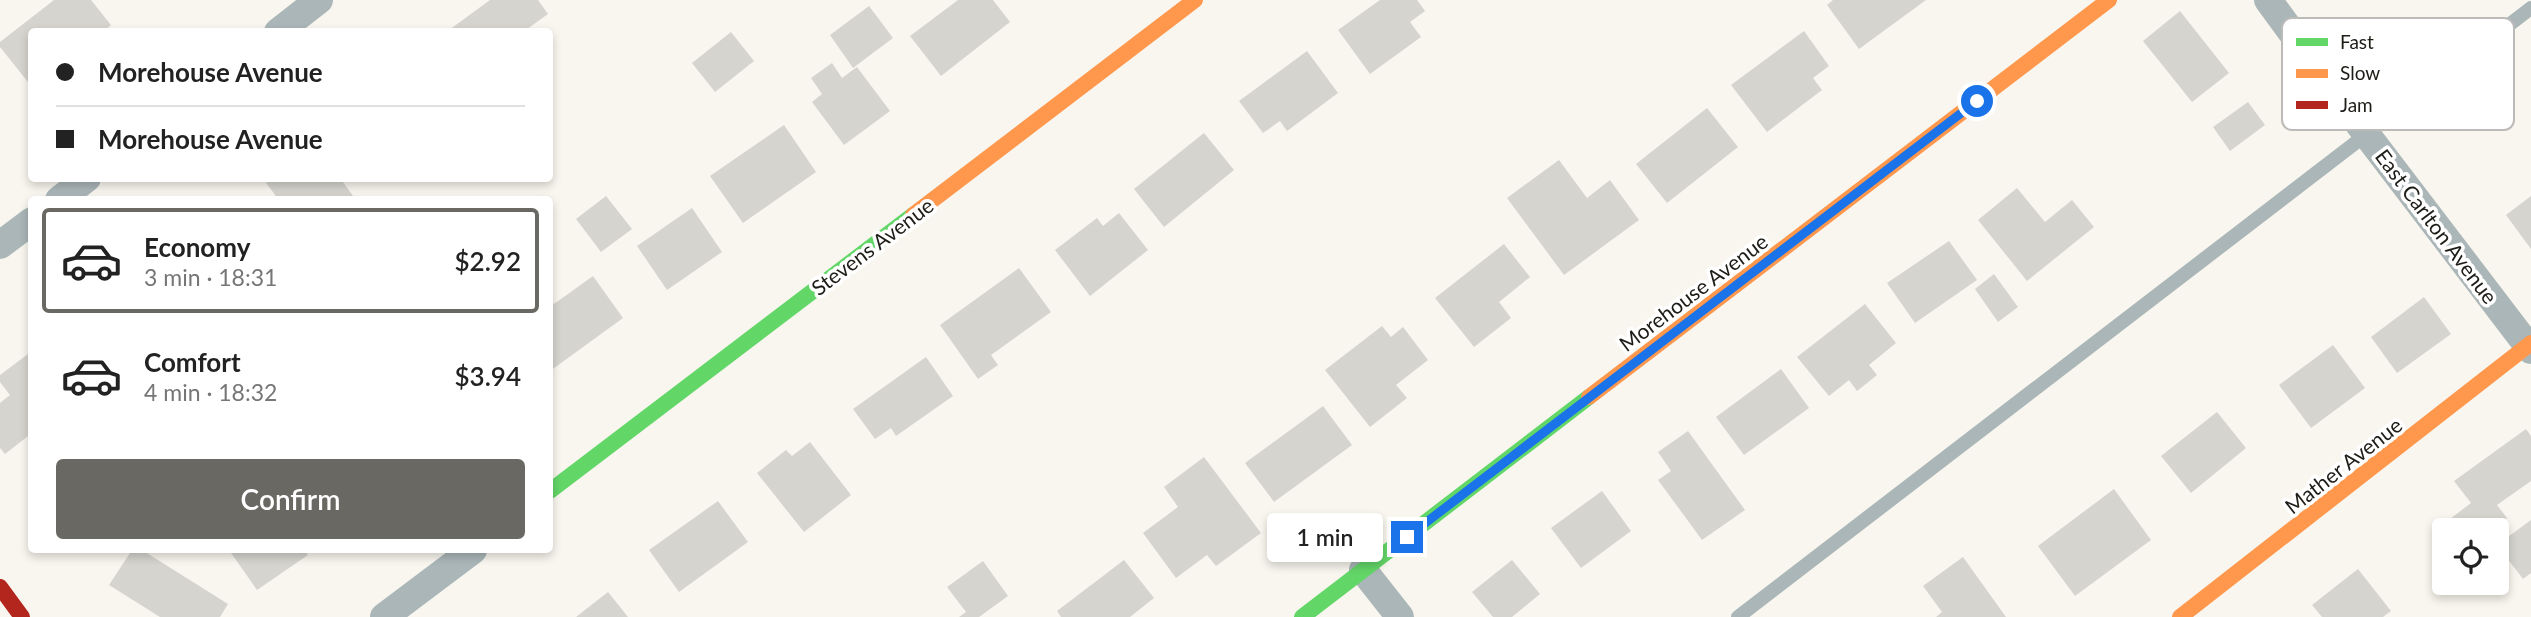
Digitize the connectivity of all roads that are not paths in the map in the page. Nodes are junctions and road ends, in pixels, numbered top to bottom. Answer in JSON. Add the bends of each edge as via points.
{"nodes":[{"id":1,"x":319,"y":0,"type":"edge"},
{"id":2,"x":1195,"y":0,"type":"edge"},
{"id":3,"x":2109,"y":0,"type":"edge"},
{"id":4,"x":2268,"y":0,"type":"edge"},
{"id":5,"x":2531,"y":9,"type":"edge"},
{"id":6,"x":2282,"y":19,"type":"edge"},
{"id":7,"x":2514,"y":22,"type":"edge"},
{"id":8,"x":283,"y":28,"type":"edge"},
{"id":9,"x":2363,"y":130,"type":"edge"},
{"id":10,"x":2374,"y":130,"type":"edge"},
{"id":11,"x":2367,"y":135,"type":"junction"},
{"id":12,"x":82,"y":182,"type":"edge"},
{"id":13,"x":64,"y":196,"type":"edge"},
{"id":14,"x":28,"y":224,"type":"edge"},
{"id":15,"x":0,"y":245,"type":"edge"},
{"id":16,"x":2530,"y":347,"type":"edge"},
{"id":17,"x":553,"y":489,"type":"edge"},
{"id":18,"x":469,"y":553,"type":"edge"},
{"id":19,"x":1363,"y":570,"type":"junction"},
{"id":20,"x":0,"y":587,"type":"edge"},
{"id":21,"x":22,"y":617,"type":"edge"},
{"id":22,"x":384,"y":617,"type":"edge"},
{"id":23,"x":1302,"y":617,"type":"edge"},
{"id":24,"x":1400,"y":617,"type":"edge"},
{"id":25,"x":1738,"y":617,"type":"edge"},
{"id":26,"x":2180,"y":617,"type":"edge"}],
"edges":[{"from":1,"to":8,"type":"street"},
{"from":2,"to":17,"type":"street","name":"Stevens Avenue"},
{"from":3,"to":19,"type":"street","name":"Morehouse Avenue"},
{"from":4,"to":6,"type":"street","name":"East Carlton Avenue"},
{"from":5,"to":7,"type":"lane"},
{"from":9,"to":11,"type":"street","name":"East Carlton Avenue"},
{"from":10,"to":11,"type":"lane"},
{"from":11,"to":16,"type":"street","name":"East Carlton Avenue"},
{"from":11,"to":25,"type":"lane"},
{"from":12,"to":13,"type":"street"},
{"from":14,"to":15,"type":"street"},
{"from":16,"to":26,"type":"street","name":"Mather Avenue"},
{"from":18,"to":22,"type":"street"},
{"from":19,"to":23,"type":"street","name":"Morehouse Avenue"},
{"from":19,"to":24,"type":"street"},
{"from":20,"to":21,"type":"street"}]}
